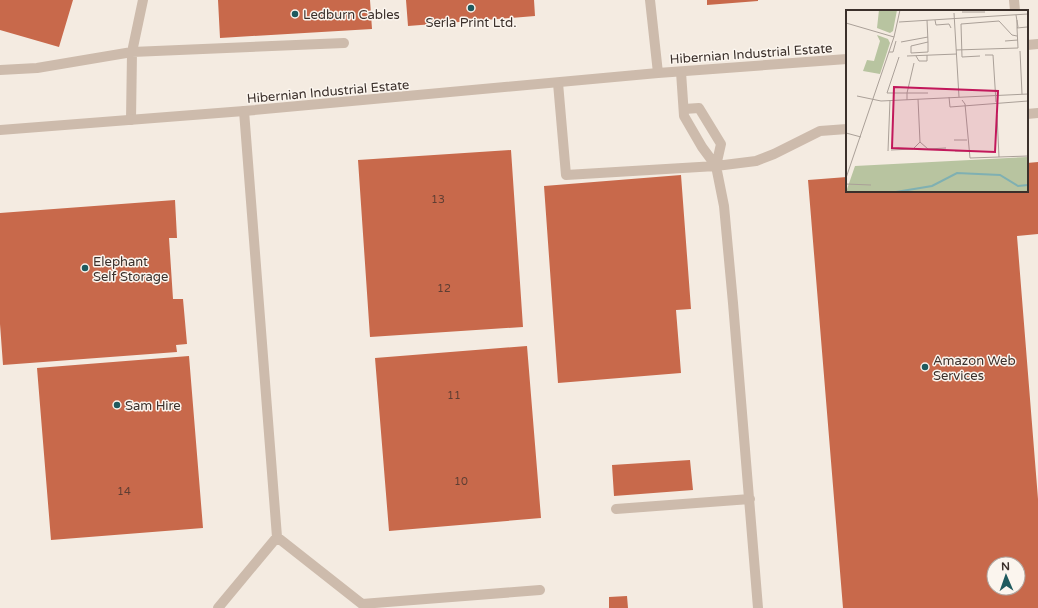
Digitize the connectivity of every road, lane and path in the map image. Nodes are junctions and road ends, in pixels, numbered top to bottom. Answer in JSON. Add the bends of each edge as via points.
{"nodes":[{"id":1,"x":143,"y":0,"type":"edge"},
{"id":2,"x":650,"y":0,"type":"edge"},
{"id":3,"x":1014,"y":0,"type":"edge"},
{"id":4,"x":1015,"y":10,"type":"edge"},
{"id":5,"x":344,"y":44,"type":"dead end"},
{"id":6,"x":1038,"y":44,"type":"edge"},
{"id":7,"x":1028,"y":45,"type":"edge"},
{"id":8,"x":132,"y":52,"type":"junction"},
{"id":9,"x":846,"y":59,"type":"edge"},
{"id":10,"x":0,"y":70,"type":"edge"},
{"id":11,"x":681,"y":72,"type":"junction"},
{"id":12,"x":658,"y":73,"type":"junction"},
{"id":13,"x":558,"y":83,"type":"junction"},
{"id":14,"x":684,"y":109,"type":"junction"},
{"id":15,"x":244,"y":111,"type":"junction"},
{"id":16,"x":1038,"y":113,"type":"edge"},
{"id":17,"x":1028,"y":114,"type":"edge"},
{"id":18,"x":131,"y":120,"type":"junction"},
{"id":19,"x":846,"y":129,"type":"edge"},
{"id":20,"x":0,"y":130,"type":"edge"},
{"id":21,"x":716,"y":166,"type":"junction"},
{"id":22,"x":750,"y":499,"type":"junction"},
{"id":23,"x":616,"y":509,"type":"dead end"},
{"id":24,"x":277,"y":537,"type":"junction"},
{"id":25,"x":540,"y":590,"type":"dead end"},
{"id":26,"x":218,"y":608,"type":"edge"},
{"id":27,"x":758,"y":608,"type":"edge"}],
"edges":[{"from":1,"to":8,"type":"street"},
{"from":2,"to":12,"type":"street","name":"Hibernian Industrial Estate"},
{"from":3,"to":4,"type":"street"},
{"from":5,"to":8,"type":"street"},
{"from":6,"to":7,"type":"street"},
{"from":8,"to":10,"type":"street","via":[[37,68]]},
{"from":8,"to":18,"type":"street"},
{"from":9,"to":11,"type":"street","name":"Hibernian Industrial Estate"},
{"from":11,"to":12,"type":"street","name":"Hibernian Industrial Estate"},
{"from":11,"to":14,"type":"street"},
{"from":12,"to":13,"type":"street","name":"Hibernian Industrial Estate"},
{"from":13,"to":15,"type":"street","name":"Hibernian Industrial Estate"},
{"from":13,"to":21,"type":"street","via":[[566,174]]},
{"from":14,"to":21,"type":"street","via":[[684,116]]},
{"from":14,"to":21,"type":"street","via":[[699,108],[721,144]]},
{"from":15,"to":18,"type":"street","name":"Hibernian Industrial Estate"},
{"from":15,"to":24,"type":"street"},
{"from":16,"to":17,"type":"street"},
{"from":18,"to":20,"type":"street","name":"Hibernian Industrial Estate"},
{"from":19,"to":21,"type":"street","via":[[820,131],[756,161]]},
{"from":21,"to":22,"type":"street","via":[[724,206]]},
{"from":22,"to":23,"type":"street"},
{"from":22,"to":27,"type":"street"},
{"from":24,"to":25,"type":"street","via":[[362,604]]},
{"from":24,"to":26,"type":"street"}]}
